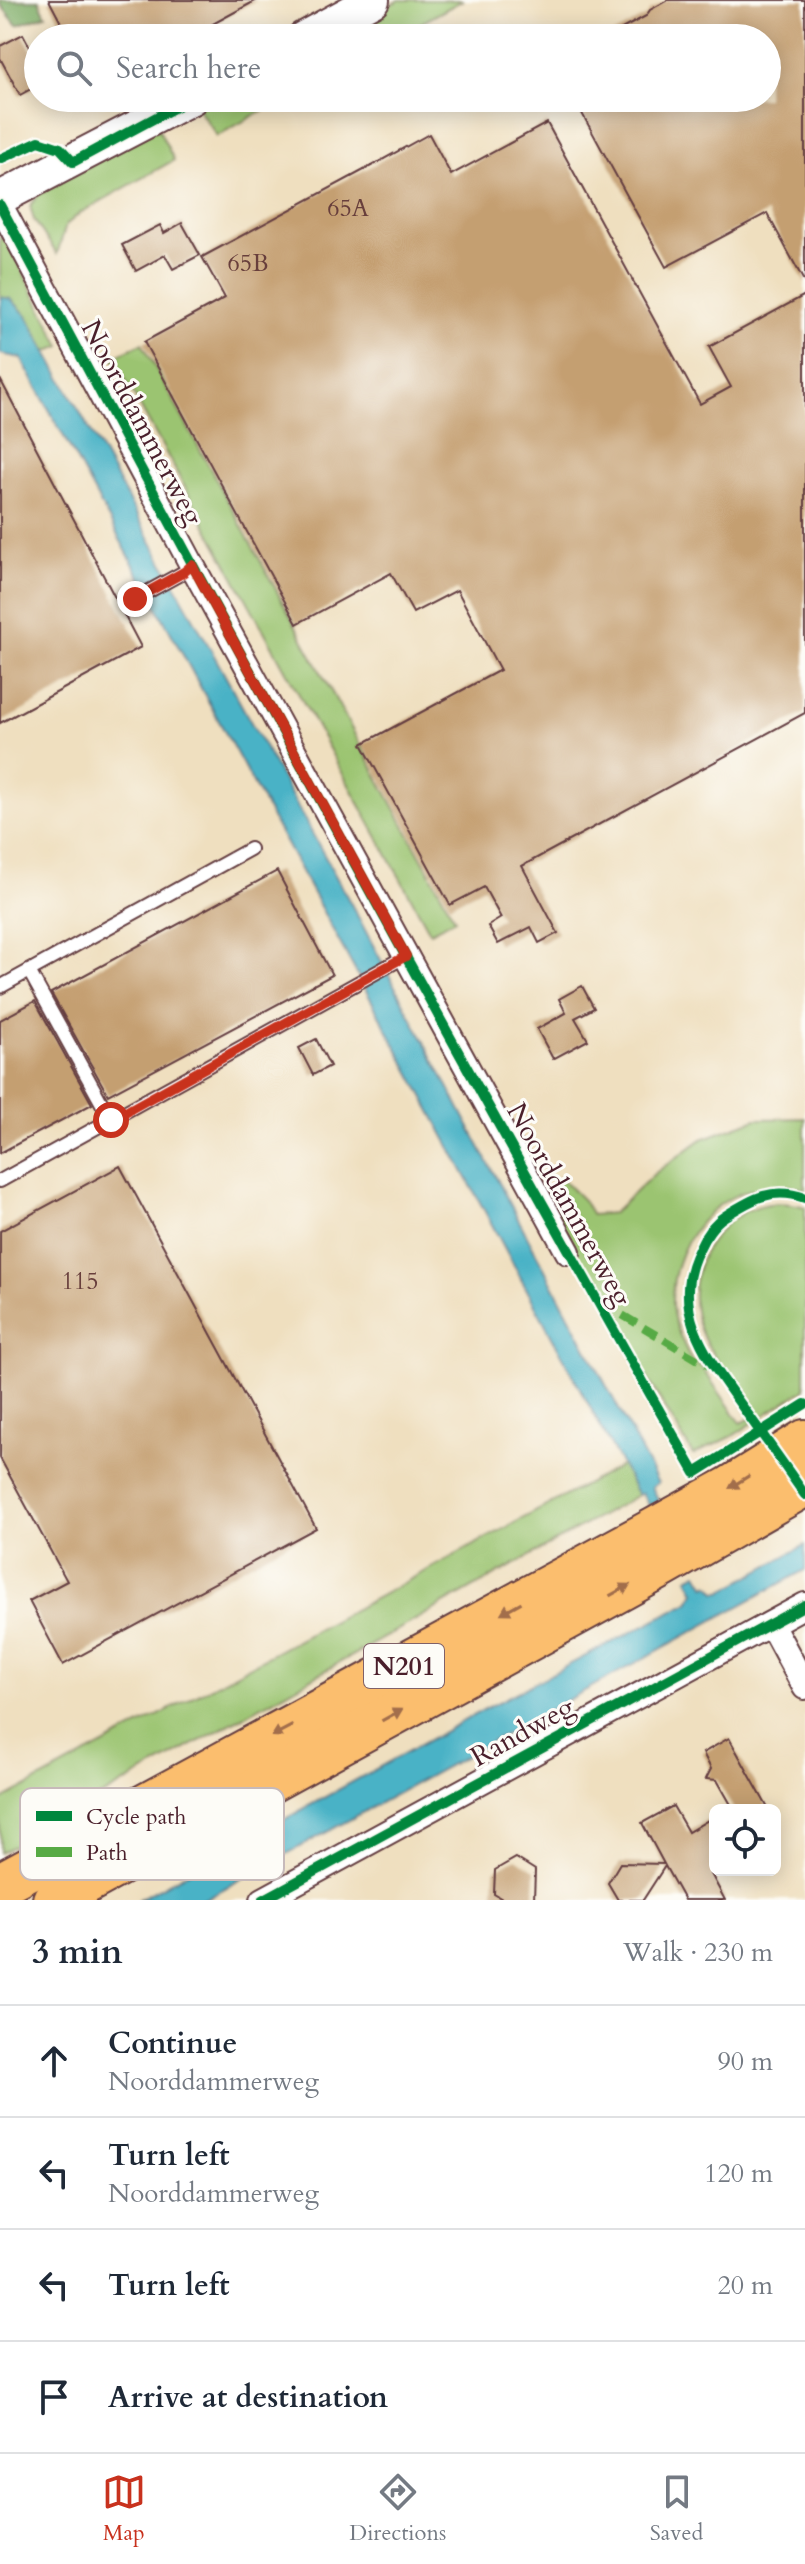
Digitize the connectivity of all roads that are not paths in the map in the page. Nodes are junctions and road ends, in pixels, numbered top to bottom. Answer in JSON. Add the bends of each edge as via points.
{"nodes":[{"id":1,"x":373,"y":0,"type":"edge"},
{"id":2,"x":329,"y":24,"type":"edge"},
{"id":3,"x":165,"y":112,"type":"edge"},
{"id":4,"x":0,"y":198,"type":"edge"},
{"id":5,"x":0,"y":205,"type":"edge"},
{"id":6,"x":188,"y":569,"type":"junction"},
{"id":7,"x":132,"y":601,"type":"dead end"},
{"id":8,"x":250,"y":849,"type":"dead end"},
{"id":9,"x":402,"y":958,"type":"junction"},
{"id":10,"x":29,"y":971,"type":"junction"},
{"id":11,"x":0,"y":987,"type":"edge"},
{"id":12,"x":111,"y":1120,"type":"junction"},
{"id":13,"x":0,"y":1181,"type":"edge"},
{"id":14,"x":568,"y":1252,"type":"dead end"},
{"id":15,"x":805,"y":1441,"type":"edge"},
{"id":16,"x":805,"y":1485,"type":"edge"},
{"id":17,"x":805,"y":1605,"type":"edge"},
{"id":18,"x":771,"y":1624,"type":"junction"},
{"id":19,"x":805,"y":1687,"type":"edge"},
{"id":20,"x":177,"y":1788,"type":"edge"},
{"id":21,"x":258,"y":1788,"type":"edge"},
{"id":22,"x":20,"y":1873,"type":"edge"},
{"id":23,"x":90,"y":1880,"type":"edge"},
{"id":24,"x":0,"y":1884,"type":"edge"},
{"id":25,"x":54,"y":1900,"type":"edge"},
{"id":26,"x":263,"y":1900,"type":"edge"}],
"edges":[{"from":1,"to":2,"type":"street"},
{"from":3,"to":4,"type":"street"},
{"from":5,"to":6,"type":"street","name":"Noorddammerweg"},
{"from":6,"to":7,"type":"lane"},
{"from":6,"to":9,"type":"street","name":"Noorddammerweg"},
{"from":8,"to":10,"type":"lane"},
{"from":9,"to":12,"type":"lane"},
{"from":9,"to":14,"type":"street","name":"Noorddammerweg"},
{"from":10,"to":11,"type":"lane"},
{"from":10,"to":12,"type":"lane"},
{"from":12,"to":13,"type":"lane"},
{"from":15,"to":20,"type":"highway","number":"N201","one_way":true,"via":[[728,1489]]},
{"from":21,"to":16,"type":"highway","number":"N201","one_way":true},
{"from":17,"to":18,"type":"street","name":"Randweg"},
{"from":18,"to":19,"type":"street"},
{"from":18,"to":26,"type":"street","name":"Randweg"},
{"from":22,"to":24,"type":"highway","number":"N201","one_way":true},
{"from":25,"to":23,"type":"highway","number":"N201","one_way":true}]}
